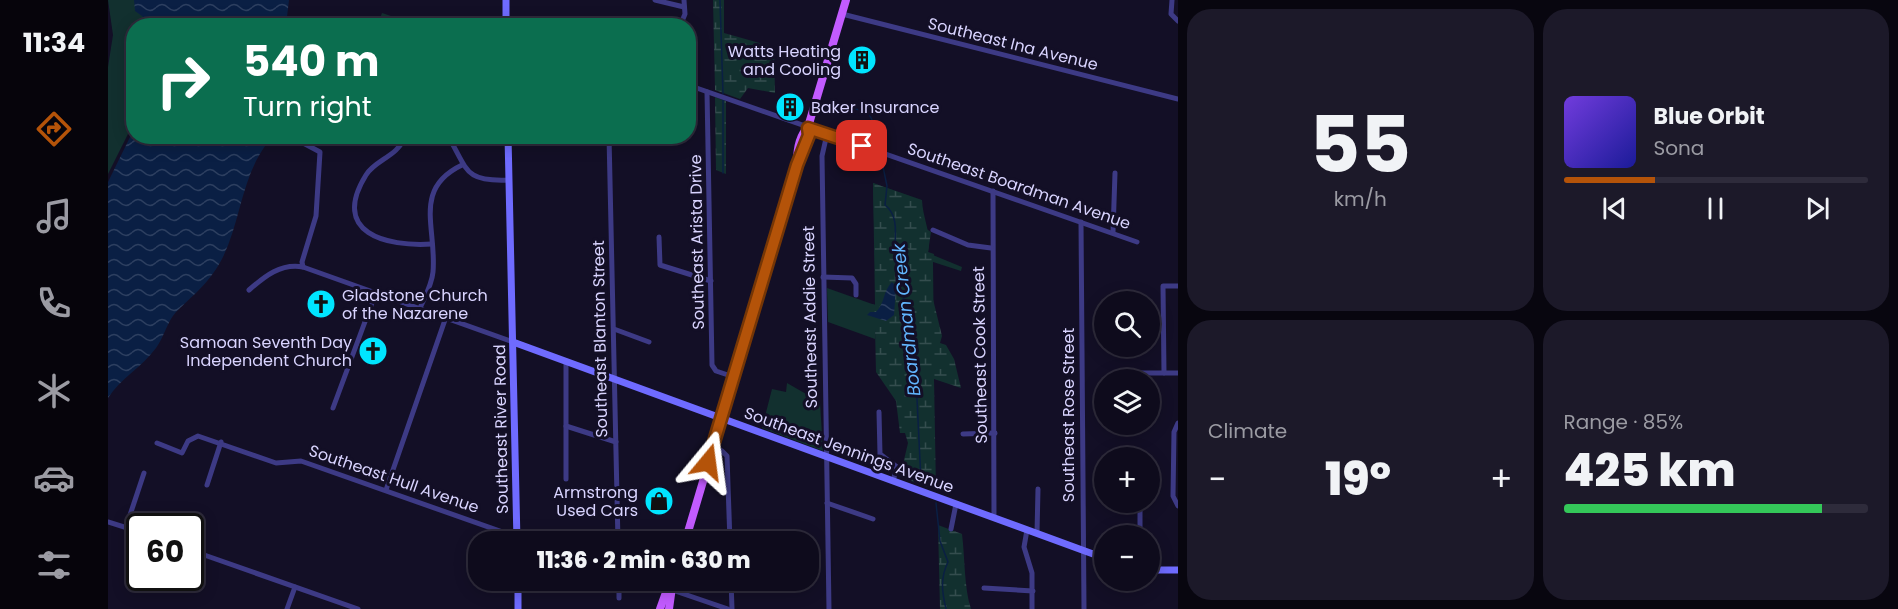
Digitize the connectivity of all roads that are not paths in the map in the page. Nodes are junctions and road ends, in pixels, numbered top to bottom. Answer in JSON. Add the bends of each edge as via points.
{"nodes":[{"id":1,"x":506,"y":0,"type":"edge"},
{"id":2,"x":655,"y":0,"type":"edge"},
{"id":3,"x":684,"y":0,"type":"edge"},
{"id":4,"x":846,"y":0,"type":"edge"},
{"id":5,"x":1172,"y":0,"type":"edge"},
{"id":6,"x":684,"y":7,"type":"junction"},
{"id":7,"x":842,"y":14,"type":"junction"},
{"id":8,"x":506,"y":18,"type":"edge"},
{"id":9,"x":682,"y":18,"type":"edge"},
{"id":10,"x":1178,"y":21,"type":"edge"},
{"id":11,"x":696,"y":88,"type":"edge"},
{"id":12,"x":707,"y":92,"type":"junction"},
{"id":13,"x":1178,"y":99,"type":"edge"},
{"id":14,"x":808,"y":128,"type":"junction"},
{"id":15,"x":827,"y":134,"type":"junction"},
{"id":16,"x":305,"y":144,"type":"edge"},
{"id":17,"x":401,"y":144,"type":"edge"},
{"id":18,"x":452,"y":144,"type":"edge"},
{"id":19,"x":508,"y":144,"type":"edge"},
{"id":20,"x":609,"y":144,"type":"edge"},
{"id":21,"x":462,"y":165,"type":"junction"},
{"id":22,"x":1115,"y":173,"type":"dead end"},
{"id":23,"x":509,"y":180,"type":"junction"},
{"id":24,"x":993,"y":191,"type":"junction"},
{"id":25,"x":1081,"y":222,"type":"junction"},
{"id":26,"x":933,"y":230,"type":"dead end"},
{"id":27,"x":1113,"y":232,"type":"junction"},
{"id":28,"x":659,"y":237,"type":"dead end"},
{"id":29,"x":1137,"y":242,"type":"dead end"},
{"id":30,"x":432,"y":244,"type":"junction"},
{"id":31,"x":991,"y":248,"type":"junction"},
{"id":32,"x":303,"y":267,"type":"junction"},
{"id":33,"x":823,"y":278,"type":"junction"},
{"id":34,"x":711,"y":281,"type":"junction"},
{"id":35,"x":1178,"y":286,"type":"edge"},
{"id":36,"x":249,"y":290,"type":"dead end"},
{"id":37,"x":376,"y":292,"type":"junction"},
{"id":38,"x":856,"y":295,"type":"dead end"},
{"id":39,"x":420,"y":308,"type":"junction"},
{"id":40,"x":446,"y":317,"type":"junction"},
{"id":41,"x":614,"y":329,"type":"junction"},
{"id":42,"x":513,"y":342,"type":"junction"},
{"id":43,"x":649,"y":342,"type":"dead end"},
{"id":44,"x":566,"y":361,"type":"junction"},
{"id":45,"x":1160,"y":373,"type":"edge"},
{"id":46,"x":1164,"y":373,"type":"junction"},
{"id":47,"x":1178,"y":373,"type":"edge"},
{"id":48,"x":734,"y":376,"type":"junction"},
{"id":49,"x":616,"y":379,"type":"junction"},
{"id":50,"x":333,"y":408,"type":"dead end"},
{"id":51,"x":879,"y":412,"type":"dead end"},
{"id":52,"x":722,"y":418,"type":"junction"},
{"id":53,"x":1178,"y":423,"type":"edge"},
{"id":54,"x":566,"y":426,"type":"junction"},
{"id":55,"x":995,"y":433,"type":"junction"},
{"id":56,"x":963,"y":434,"type":"dead end"},
{"id":57,"x":221,"y":442,"type":"junction"},
{"id":58,"x":616,"y":442,"type":"junction"},
{"id":59,"x":156,"y":443,"type":"dead end"},
{"id":60,"x":722,"y":451,"type":"dead end"},
{"id":61,"x":827,"y":457,"type":"junction"},
{"id":62,"x":144,"y":473,"type":"dead end"},
{"id":63,"x":566,"y":479,"type":"dead end"},
{"id":64,"x":893,"y":481,"type":"junction"},
{"id":65,"x":207,"y":484,"type":"dead end"},
{"id":66,"x":1038,"y":489,"type":"dead end"},
{"id":67,"x":386,"y":490,"type":"junction"},
{"id":68,"x":827,"y":503,"type":"junction"},
{"id":69,"x":956,"y":504,"type":"junction"},
{"id":70,"x":1178,"y":506,"type":"edge"},
{"id":71,"x":131,"y":513,"type":"edge"},
{"id":72,"x":994,"y":518,"type":"junction"},
{"id":73,"x":873,"y":519,"type":"dead end"},
{"id":74,"x":108,"y":522,"type":"edge"},
{"id":75,"x":126,"y":527,"type":"edge"},
{"id":76,"x":951,"y":529,"type":"dead end"},
{"id":77,"x":1027,"y":530,"type":"junction"},
{"id":78,"x":496,"y":531,"type":"edge"},
{"id":79,"x":517,"y":531,"type":"edge"},
{"id":80,"x":618,"y":531,"type":"edge"},
{"id":81,"x":688,"y":531,"type":"edge"},
{"id":82,"x":730,"y":531,"type":"edge"},
{"id":83,"x":1037,"y":533,"type":"junction"},
{"id":84,"x":1083,"y":550,"type":"junction"},
{"id":85,"x":1094,"y":554,"type":"edge"},
{"id":86,"x":204,"y":555,"type":"edge"},
{"id":87,"x":1160,"y":570,"type":"edge"},
{"id":88,"x":1178,"y":570,"type":"edge"},
{"id":89,"x":295,"y":587,"type":"junction"},
{"id":90,"x":984,"y":588,"type":"dead end"},
{"id":91,"x":518,"y":591,"type":"edge"},
{"id":92,"x":619,"y":591,"type":"edge"},
{"id":93,"x":669,"y":591,"type":"edge"},
{"id":94,"x":670,"y":591,"type":"edge"},
{"id":95,"x":673,"y":591,"type":"edge"},
{"id":96,"x":731,"y":591,"type":"edge"},
{"id":97,"x":1033,"y":591,"type":"junction"},
{"id":98,"x":619,"y":598,"type":"dead end"},
{"id":99,"x":287,"y":609,"type":"edge"},
{"id":100,"x":358,"y":609,"type":"edge"},
{"id":101,"x":519,"y":609,"type":"edge"},
{"id":102,"x":660,"y":609,"type":"edge"},
{"id":103,"x":669,"y":609,"type":"edge"},
{"id":104,"x":730,"y":609,"type":"edge"},
{"id":105,"x":829,"y":609,"type":"edge"},
{"id":106,"x":1032,"y":609,"type":"edge"},
{"id":107,"x":1084,"y":609,"type":"edge"}],
"edges":[{"from":1,"to":8,"type":"street"},
{"from":2,"to":6,"type":"street"},
{"from":3,"to":6,"type":"street"},
{"from":4,"to":7,"type":"main road"},
{"from":5,"to":10,"type":"street","via":[[1172,14]]},
{"from":6,"to":9,"type":"street"},
{"from":7,"to":13,"type":"street","name":"Southeast Ina Avenue"},
{"from":7,"to":14,"type":"main road"},
{"from":11,"to":12,"type":"street","name":"Southeast Boardman Avenue"},
{"from":12,"to":14,"type":"street","name":"Southeast Boardman Avenue"},
{"from":12,"to":34,"type":"street","name":"Southeast Arista Drive"},
{"from":14,"to":15,"type":"street","name":"Southeast Boardman Avenue"},
{"from":14,"to":48,"type":"main road"},
{"from":15,"to":24,"type":"street","name":"Southeast Boardman Avenue"},
{"from":15,"to":33,"type":"street","name":"Southeast Addie Street","via":[[822,150]]},
{"from":16,"to":32,"type":"street","via":[[320,152],[316,216]]},
{"from":17,"to":30,"type":"street","via":[[365,176],[354,206],[354,219],[363,229],[403,244]]},
{"from":18,"to":21,"type":"street"},
{"from":19,"to":23,"type":"street","name":"Southeast River Road"},
{"from":20,"to":41,"type":"street","name":"Southeast Blanton Street"},
{"from":21,"to":23,"type":"street","via":[[492,181]]},
{"from":21,"to":30,"type":"street","via":[[445,174],[433,192]]},
{"from":22,"to":27,"type":"street"},
{"from":23,"to":42,"type":"street","name":"Southeast River Road"},
{"from":24,"to":25,"type":"street","name":"Southeast Boardman Avenue"},
{"from":24,"to":31,"type":"street","name":"Southeast Cook Street"},
{"from":25,"to":27,"type":"street","name":"Southeast Boardman Avenue"},
{"from":25,"to":84,"type":"street","name":"Southeast Rose Street"},
{"from":26,"to":31,"type":"street","via":[[968,245]]},
{"from":27,"to":29,"type":"street","name":"Southeast Boardman Avenue"},
{"from":28,"to":34,"type":"street","via":[[660,265]]},
{"from":30,"to":39,"type":"street","via":[[433,277]]},
{"from":31,"to":55,"type":"street","name":"Southeast Cook Street"},
{"from":32,"to":36,"type":"street","name":"Southeast Jennings Avenue","via":[[279,269]]},
{"from":32,"to":37,"type":"street","name":"Southeast Jennings Avenue"},
{"from":33,"to":38,"type":"street","via":[[852,279]]},
{"from":33,"to":61,"type":"street","name":"Southeast Addie Street"},
{"from":34,"to":48,"type":"street","name":"Southeast Arista Drive","via":[[713,367]]},
{"from":35,"to":46,"type":"street","via":[[1163,286]]},
{"from":37,"to":39,"type":"street","name":"Southeast Jennings Avenue"},
{"from":37,"to":50,"type":"street"},
{"from":39,"to":40,"type":"street","name":"Southeast Jennings Avenue"},
{"from":40,"to":42,"type":"street","name":"Southeast Jennings Avenue"},
{"from":40,"to":67,"type":"street"},
{"from":41,"to":43,"type":"street"},
{"from":41,"to":49,"type":"street","name":"Southeast Blanton Street"},
{"from":42,"to":44,"type":"street","name":"Southeast Jennings Avenue"},
{"from":42,"to":79,"type":"street","name":"Southeast River Road"},
{"from":44,"to":49,"type":"street","name":"Southeast Jennings Avenue"},
{"from":44,"to":54,"type":"street"},
{"from":45,"to":46,"type":"street"},
{"from":46,"to":47,"type":"street"},
{"from":48,"to":52,"type":"main road"},
{"from":49,"to":52,"type":"street","name":"Southeast Jennings Avenue"},
{"from":49,"to":58,"type":"street","name":"Southeast Blanton Street"},
{"from":51,"to":64,"type":"street","via":[[880,453],[897,467]]},
{"from":52,"to":61,"type":"street","name":"Southeast Jennings Avenue"},
{"from":52,"to":81,"type":"main road"},
{"from":53,"to":70,"type":"street","via":[[1174,432],[1173,485]]},
{"from":54,"to":58,"type":"street"},
{"from":54,"to":63,"type":"street"},
{"from":55,"to":56,"type":"street"},
{"from":55,"to":72,"type":"street","name":"Southeast Cook Street"},
{"from":57,"to":59,"type":"street","name":"Southeast Hull Avenue","via":[[194,437],[182,453]]},
{"from":57,"to":65,"type":"street"},
{"from":57,"to":67,"type":"street","name":"Southeast Hull Avenue","via":[[276,463],[301,461]]},
{"from":58,"to":80,"type":"street","name":"Southeast Blanton Street"},
{"from":60,"to":82,"type":"street","via":[[727,456]]},
{"from":61,"to":64,"type":"street","name":"Southeast Jennings Avenue"},
{"from":61,"to":68,"type":"street","name":"Southeast Addie Street"},
{"from":62,"to":71,"type":"street"},
{"from":64,"to":69,"type":"street","name":"Southeast Jennings Avenue"},
{"from":66,"to":83,"type":"street"},
{"from":67,"to":78,"type":"street","name":"Southeast Hull Avenue"},
{"from":68,"to":73,"type":"street"},
{"from":68,"to":105,"type":"street","name":"Southeast Addie Street"},
{"from":69,"to":72,"type":"street","name":"Southeast Jennings Avenue"},
{"from":69,"to":76,"type":"street"},
{"from":72,"to":77,"type":"street","name":"Southeast Jennings Avenue"},
{"from":74,"to":75,"type":"street"},
{"from":77,"to":83,"type":"street","name":"Southeast Jennings Avenue"},
{"from":77,"to":97,"type":"street","via":[[1025,554]]},
{"from":83,"to":84,"type":"street","name":"Southeast Jennings Avenue"},
{"from":84,"to":85,"type":"street","name":"Southeast Jennings Avenue"},
{"from":84,"to":107,"type":"street","name":"Southeast Rose Street"},
{"from":86,"to":89,"type":"street"},
{"from":87,"to":88,"type":"street"},
{"from":89,"to":99,"type":"street"},
{"from":89,"to":100,"type":"street"},
{"from":90,"to":97,"type":"street"},
{"from":91,"to":101,"type":"street"},
{"from":92,"to":98,"type":"street"},
{"from":93,"to":102,"type":"main road"},
{"from":94,"to":103,"type":"main road"},
{"from":95,"to":104,"type":"street"},
{"from":96,"to":104,"type":"street"},
{"from":97,"to":106,"type":"street"}]}
